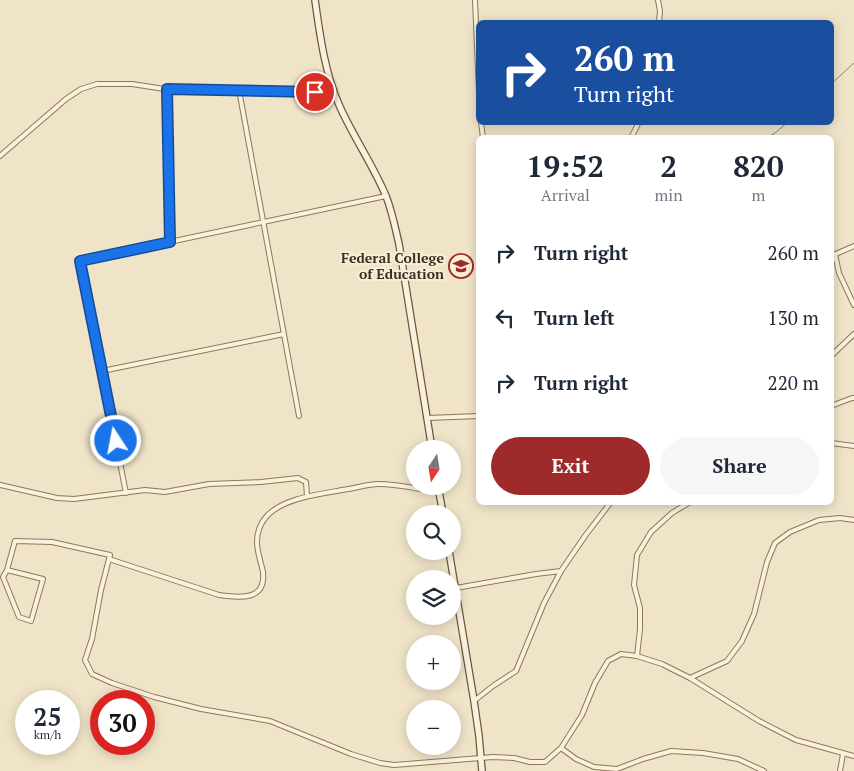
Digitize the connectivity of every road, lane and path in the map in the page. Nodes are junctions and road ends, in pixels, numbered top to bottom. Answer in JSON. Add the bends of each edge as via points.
{"nodes":[{"id":1,"x":315,"y":0,"type":"edge"},
{"id":2,"x":475,"y":0,"type":"edge"},
{"id":3,"x":658,"y":0,"type":"edge"},
{"id":4,"x":476,"y":20,"type":"edge"},
{"id":5,"x":659,"y":20,"type":"edge"},
{"id":6,"x":167,"y":89,"type":"junction"},
{"id":7,"x":239,"y":90,"type":"junction"},
{"id":8,"x":334,"y":92,"type":"junction"},
{"id":9,"x":0,"y":156,"type":"edge"},
{"id":10,"x":386,"y":196,"type":"junction"},
{"id":11,"x":263,"y":222,"type":"junction"},
{"id":12,"x":170,"y":242,"type":"junction"},
{"id":13,"x":854,"y":246,"type":"edge"},
{"id":14,"x":834,"y":255,"type":"edge"},
{"id":15,"x":834,"y":258,"type":"edge"},
{"id":16,"x":854,"y":305,"type":"edge"},
{"id":17,"x":284,"y":334,"type":"junction"},
{"id":18,"x":854,"y":334,"type":"edge"},
{"id":19,"x":834,"y":353,"type":"edge"},
{"id":20,"x":102,"y":371,"type":"junction"},
{"id":21,"x":854,"y":398,"type":"edge"},
{"id":22,"x":834,"y":405,"type":"edge"},
{"id":23,"x":299,"y":416,"type":"dead end"},
{"id":24,"x":476,"y":416,"type":"edge"},
{"id":25,"x":427,"y":418,"type":"junction"},
{"id":26,"x":431,"y":440,"type":"edge"},
{"id":27,"x":834,"y":443,"type":"edge"},
{"id":28,"x":854,"y":446,"type":"edge"},
{"id":29,"x":0,"y":485,"type":"edge"},
{"id":30,"x":406,"y":486,"type":"edge"},
{"id":31,"x":126,"y":493,"type":"junction"},
{"id":32,"x":307,"y":496,"type":"junction"},
{"id":33,"x":608,"y":505,"type":"edge"},
{"id":34,"x":685,"y":505,"type":"edge"},
{"id":35,"x":854,"y":520,"type":"edge"},
{"id":36,"x":109,"y":559,"type":"junction"},
{"id":37,"x":7,"y":570,"type":"junction"},
{"id":38,"x":561,"y":571,"type":"junction"},
{"id":39,"x":461,"y":587,"type":"edge"},
{"id":40,"x":461,"y":619,"type":"edge"},
{"id":41,"x":637,"y":656,"type":"junction"},
{"id":42,"x":690,"y":678,"type":"junction"},
{"id":43,"x":474,"y":701,"type":"junction"},
{"id":44,"x":561,"y":748,"type":"junction"},
{"id":45,"x":843,"y":754,"type":"junction"},
{"id":46,"x":854,"y":756,"type":"edge"},
{"id":47,"x":481,"y":758,"type":"junction"},
{"id":48,"x":482,"y":771,"type":"edge"},
{"id":49,"x":764,"y":771,"type":"edge"},
{"id":50,"x":840,"y":771,"type":"edge"}],
"edges":[{"from":1,"to":8,"type":"main road"},
{"from":2,"to":4,"type":"street"},
{"from":3,"to":5,"type":"street"},
{"from":6,"to":7,"type":"street"},
{"from":6,"to":9,"type":"street","via":[[132,84],[97,84],[81,89]]},
{"from":6,"to":12,"type":"street"},
{"from":7,"to":8,"type":"street"},
{"from":7,"to":11,"type":"street"},
{"from":8,"to":10,"type":"main road"},
{"from":10,"to":11,"type":"street"},
{"from":10,"to":25,"type":"main road","via":[[399,244]]},
{"from":11,"to":12,"type":"street"},
{"from":11,"to":17,"type":"street"},
{"from":12,"to":20,"type":"street","via":[[80,261]]},
{"from":13,"to":14,"type":"street"},
{"from":15,"to":16,"type":"street"},
{"from":17,"to":20,"type":"street"},
{"from":17,"to":23,"type":"street"},
{"from":18,"to":19,"type":"street"},
{"from":20,"to":31,"type":"street"},
{"from":21,"to":22,"type":"street"},
{"from":24,"to":25,"type":"street"},
{"from":25,"to":26,"type":"main road"},
{"from":27,"to":28,"type":"street"},
{"from":29,"to":31,"type":"street","via":[[57,498]]},
{"from":30,"to":32,"type":"street","via":[[376,484]]},
{"from":31,"to":32,"type":"street","via":[[298,478],[306,482]]},
{"from":32,"to":36,"type":"street","via":[[278,507],[266,517],[258,532],[257,543],[263,582],[257,593],[247,597],[219,595]]},
{"from":33,"to":38,"type":"street"},
{"from":34,"to":41,"type":"street","via":[[651,532],[637,555],[634,585],[640,608]]},
{"from":35,"to":42,"type":"street","via":[[819,520],[790,532],[775,543],[754,614],[742,641],[727,661]]},
{"from":36,"to":37,"type":"street","via":[[110,555],[52,542],[15,542]]},
{"from":36,"to":47,"type":"street","via":[[86,660],[92,674],[154,697],[270,721],[380,763],[394,765]]},
{"from":37,"to":37,"type":"street","via":[[43,579],[31,622],[19,617],[3,577]]},
{"from":38,"to":39,"type":"street"},
{"from":38,"to":43,"type":"street","via":[[516,671]]},
{"from":40,"to":43,"type":"main road"},
{"from":41,"to":42,"type":"street"},
{"from":41,"to":44,"type":"street","via":[[621,654],[608,661],[582,716]]},
{"from":42,"to":45,"type":"street","via":[[759,722],[796,740]]},
{"from":43,"to":47,"type":"main road"},
{"from":44,"to":47,"type":"street","via":[[545,762]]},
{"from":44,"to":49,"type":"street","via":[[594,767],[617,769],[671,752],[738,759]]},
{"from":45,"to":46,"type":"street"},
{"from":45,"to":50,"type":"street"},
{"from":47,"to":48,"type":"main road"}]}
